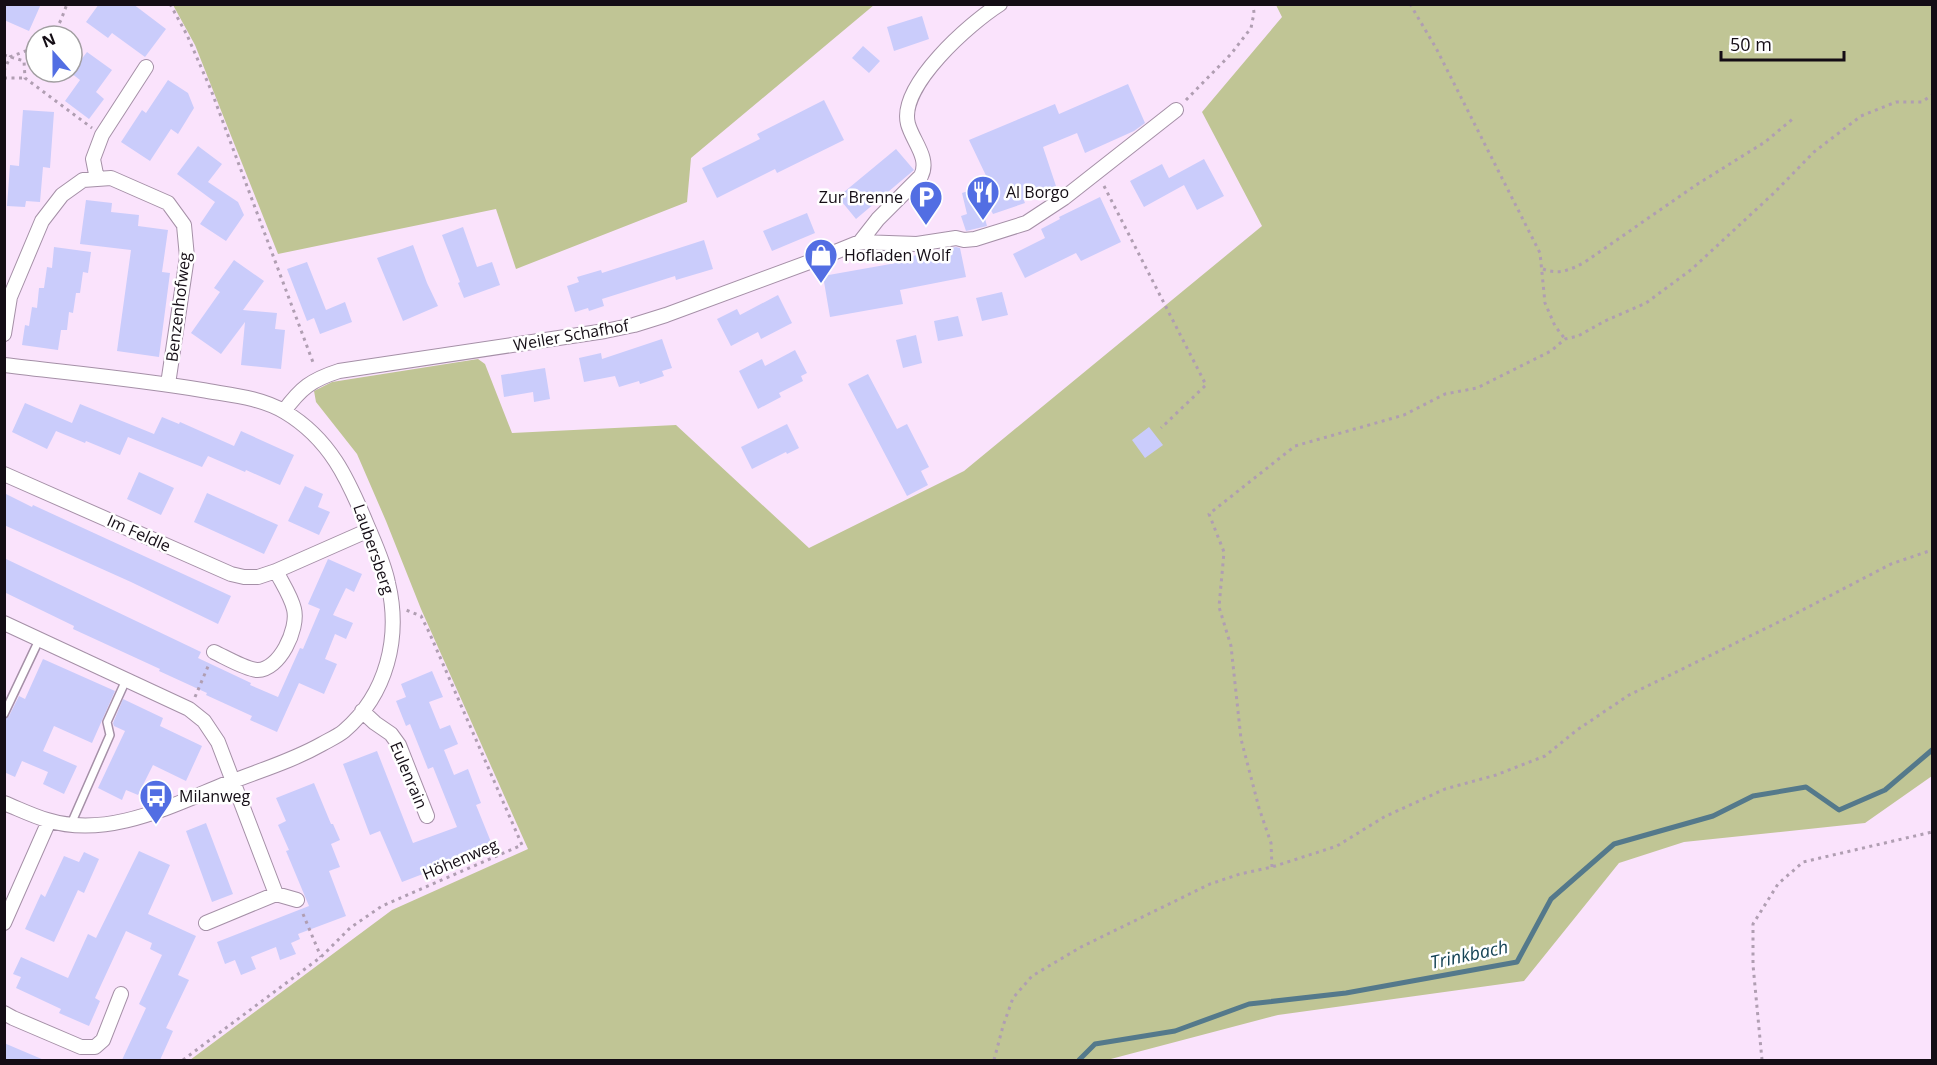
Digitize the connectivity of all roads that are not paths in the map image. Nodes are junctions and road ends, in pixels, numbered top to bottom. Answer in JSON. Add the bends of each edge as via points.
{"nodes":[{"id":1,"x":1000,"y":4,"type":"edge"},
{"id":2,"x":146,"y":67,"type":"dead end"},
{"id":3,"x":1176,"y":110,"type":"road end"},
{"id":4,"x":97,"y":179,"type":"junction"},
{"id":5,"x":860,"y":242,"type":"junction"},
{"id":6,"x":4,"y":334,"type":"edge"},
{"id":7,"x":4,"y":365,"type":"edge"},
{"id":8,"x":168,"y":384,"type":"junction"},
{"id":9,"x":284,"y":411,"type":"junction"},
{"id":10,"x":4,"y":474,"type":"edge"},
{"id":11,"x":369,"y":530,"type":"junction"},
{"id":12,"x":276,"y":571,"type":"junction"},
{"id":13,"x":4,"y":623,"type":"edge"},
{"id":14,"x":39,"y":639,"type":"junction"},
{"id":15,"x":214,"y":652,"type":"road end"},
{"id":16,"x":126,"y":680,"type":"junction"},
{"id":17,"x":362,"y":711,"type":"junction"},
{"id":18,"x":4,"y":714,"type":"edge"},
{"id":19,"x":233,"y":781,"type":"junction"},
{"id":20,"x":4,"y":803,"type":"edge"},
{"id":21,"x":427,"y":816,"type":"dead end"},
{"id":22,"x":49,"y":821,"type":"junction"},
{"id":23,"x":71,"y":824,"type":"junction"},
{"id":24,"x":276,"y":894,"type":"junction"},
{"id":25,"x":297,"y":900,"type":"road end"},
{"id":26,"x":206,"y":922,"type":"dead end"},
{"id":27,"x":4,"y":923,"type":"edge"},
{"id":28,"x":121,"y":994,"type":"dead end"},
{"id":29,"x":4,"y":1013,"type":"edge"}],
"edges":[{"from":1,"to":5,"type":"street","name":"Weiler Schafhof","via":[[950,46],[918,83],[907,112],[925,168]]},
{"from":2,"to":4,"type":"street","via":[[102,135],[93,159]]},
{"from":3,"to":5,"type":"street","name":"Weiler Schafhof","via":[[1026,223],[975,239],[917,244]]},
{"from":4,"to":6,"type":"street","via":[[83,180],[62,195],[42,221],[10,297]]},
{"from":4,"to":8,"type":"street","name":"Benzenhofweg","via":[[111,178],[168,203],[184,225],[187,256]]},
{"from":5,"to":9,"type":"street","name":"Weiler Schafhof","via":[[634,325],[339,371],[319,377],[294,397]]},
{"from":7,"to":8,"type":"street","name":"Laubersberg"},
{"from":8,"to":9,"type":"street","name":"Laubersberg","via":[[239,396]]},
{"from":9,"to":11,"type":"street","name":"Laubersberg","via":[[328,449],[345,475]]},
{"from":10,"to":12,"type":"street","name":"Im Feldle","via":[[231,574],[258,577]]},
{"from":11,"to":12,"type":"street","name":"Im Feldle"},
{"from":11,"to":17,"type":"street","name":"Laubersberg","via":[[388,581],[393,630],[383,679]]},
{"from":12,"to":15,"type":"street","via":[[294,609],[295,620],[291,636],[275,663],[265,670],[254,670]]},
{"from":13,"to":14,"type":"street"},
{"from":14,"to":16,"type":"street"},
{"from":14,"to":18,"type":"lane"},
{"from":16,"to":19,"type":"street","via":[[204,721]]},
{"from":16,"to":23,"type":"lane","via":[[107,722],[110,735]]},
{"from":17,"to":19,"type":"street","name":"Laubersberg","via":[[343,732],[297,758]]},
{"from":17,"to":21,"type":"street","name":"Eulenrain","via":[[399,745]]},
{"from":19,"to":23,"type":"street","name":"Laubersberg","via":[[145,816],[97,826]]},
{"from":19,"to":24,"type":"street"},
{"from":20,"to":22,"type":"street","name":"Laubersberg"},
{"from":22,"to":23,"type":"street","name":"Laubersberg"},
{"from":22,"to":27,"type":"street"},
{"from":24,"to":25,"type":"street"},
{"from":24,"to":26,"type":"street"},
{"from":28,"to":29,"type":"street","via":[[103,1040],[95,1047],[81,1047]]}]}
